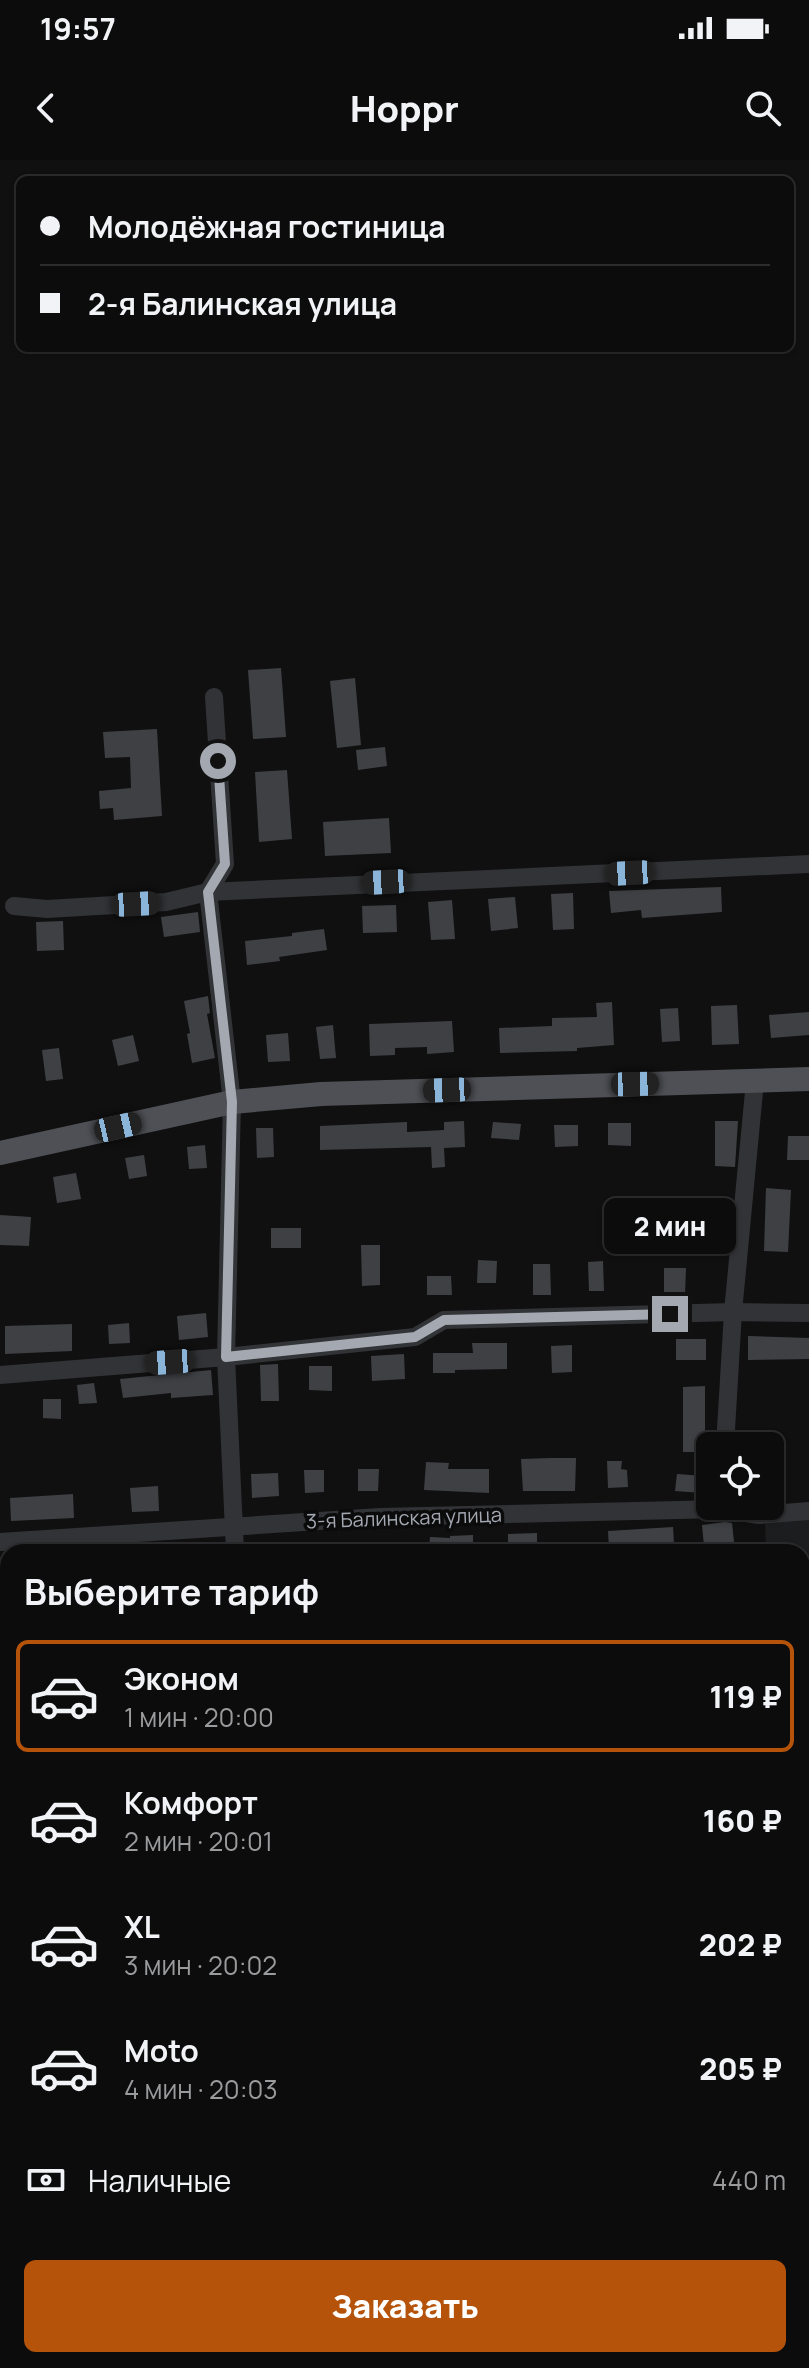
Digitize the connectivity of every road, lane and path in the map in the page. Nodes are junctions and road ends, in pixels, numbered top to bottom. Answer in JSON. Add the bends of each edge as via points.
{"nodes":[{"id":1,"x":214,"y":697,"type":"dead end"},
{"id":2,"x":809,"y":864,"type":"edge"},
{"id":3,"x":208,"y":892,"type":"junction"},
{"id":4,"x":14,"y":906,"type":"dead end"},
{"id":5,"x":809,"y":1079,"type":"edge"},
{"id":6,"x":755,"y":1081,"type":"junction"},
{"id":7,"x":232,"y":1102,"type":"junction"},
{"id":8,"x":0,"y":1153,"type":"edge"},
{"id":9,"x":733,"y":1312,"type":"junction"},
{"id":10,"x":809,"y":1313,"type":"edge"},
{"id":11,"x":226,"y":1357,"type":"junction"},
{"id":12,"x":0,"y":1375,"type":"edge"},
{"id":13,"x":726,"y":1432,"type":"edge"},
{"id":14,"x":696,"y":1509,"type":"edge"},
{"id":15,"x":809,"y":1511,"type":"edge"},
{"id":16,"x":784,"y":1513,"type":"edge"},
{"id":17,"x":234,"y":1527,"type":"junction"},
{"id":18,"x":0,"y":1542,"type":"edge"},
{"id":19,"x":235,"y":1544,"type":"edge"}],
"edges":[{"from":1,"to":3,"type":"street","via":[[225,864]]},
{"from":2,"to":3,"type":"street"},
{"from":3,"to":4,"type":"street","via":[[166,902]]},
{"from":3,"to":7,"type":"street"},
{"from":5,"to":6,"type":"main road"},
{"from":6,"to":7,"type":"main road","via":[[321,1094]]},
{"from":6,"to":9,"type":"street"},
{"from":7,"to":8,"type":"main road"},
{"from":7,"to":11,"type":"street"},
{"from":9,"to":10,"type":"street"},
{"from":9,"to":11,"type":"street","via":[[444,1320],[415,1337]]},
{"from":9,"to":13,"type":"street"},
{"from":11,"to":12,"type":"street"},
{"from":11,"to":17,"type":"street"},
{"from":14,"to":17,"type":"street","name":"3-я Балинская улица","via":[[380,1517]]},
{"from":15,"to":16,"type":"street","name":"3-я Балинская улица"},
{"from":17,"to":18,"type":"street","name":"3-я Балинская улица"},
{"from":17,"to":19,"type":"street"}]}
